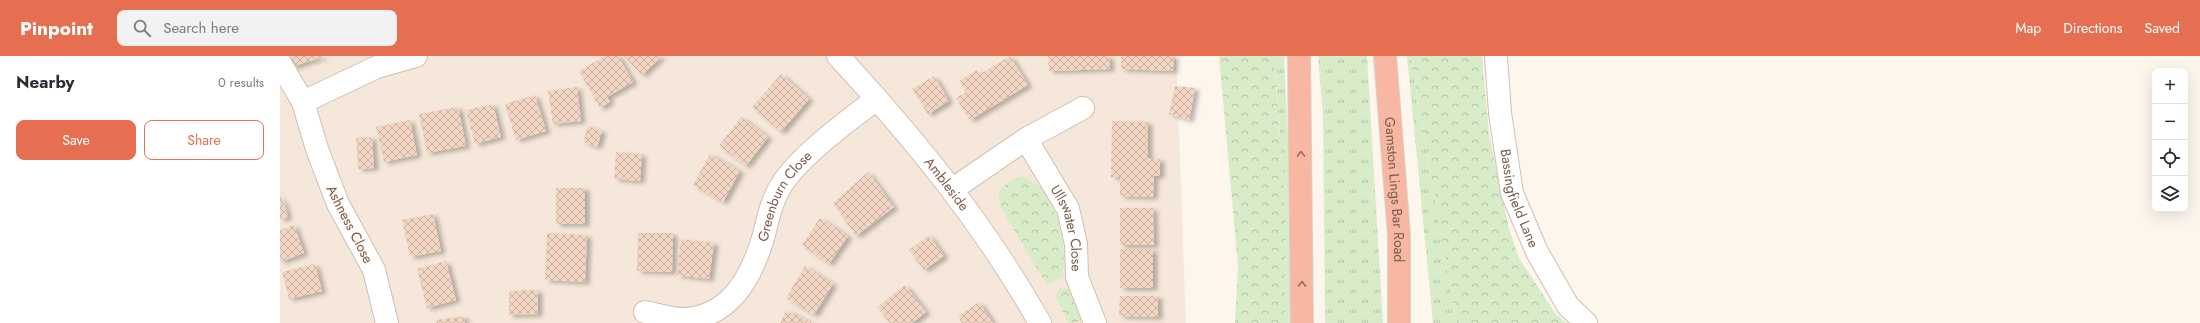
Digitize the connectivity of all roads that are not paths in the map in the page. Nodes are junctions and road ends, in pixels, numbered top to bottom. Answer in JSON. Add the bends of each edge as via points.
{"nodes":[{"id":1,"x":416,"y":56,"type":"edge"},
{"id":2,"x":838,"y":56,"type":"edge"},
{"id":3,"x":1299,"y":56,"type":"edge"},
{"id":4,"x":1385,"y":56,"type":"edge"},
{"id":5,"x":1496,"y":56,"type":"edge"},
{"id":6,"x":280,"y":63,"type":"edge"},
{"id":7,"x":877,"y":99,"type":"junction"},
{"id":8,"x":303,"y":102,"type":"junction"},
{"id":9,"x":1083,"y":108,"type":"dead end"},
{"id":10,"x":1026,"y":139,"type":"junction"},
{"id":11,"x":953,"y":189,"type":"junction"},
{"id":12,"x":1399,"y":235,"type":"junction"},
{"id":13,"x":645,"y":312,"type":"dead end"},
{"id":14,"x":719,"y":317,"type":"edge"},
{"id":15,"x":387,"y":323,"type":"edge"},
{"id":16,"x":1040,"y":323,"type":"edge"},
{"id":17,"x":1094,"y":323,"type":"edge"},
{"id":18,"x":1302,"y":323,"type":"edge"},
{"id":19,"x":1399,"y":323,"type":"edge"},
{"id":20,"x":1413,"y":323,"type":"edge"},
{"id":21,"x":1586,"y":323,"type":"edge"}],
"edges":[{"from":1,"to":8,"type":"street","via":[[377,67]]},
{"from":2,"to":7,"type":"street","name":"Ambleside"},
{"from":18,"to":3,"type":"highway","one_way":true},
{"from":4,"to":12,"type":"highway","name":"Gamston Lings Bar Road"},
{"from":5,"to":21,"type":"street","name":"Bassingfield Lane","via":[[1500,113],[1512,192],[1537,252],[1568,306]]},
{"from":6,"to":8,"type":"street","name":"Ashness Close"},
{"from":7,"to":11,"type":"street","name":"Ambleside"},
{"from":7,"to":14,"type":"street","name":"Greenburn Close","via":[[808,155],[782,184],[770,209],[755,264],[742,288]]},
{"from":8,"to":15,"type":"street","name":"Ashness Close","via":[[317,149],[338,204],[374,270]]},
{"from":9,"to":10,"type":"street"},
{"from":10,"to":11,"type":"street"},
{"from":10,"to":17,"type":"street","name":"Ullswater Close","via":[[1068,209],[1076,244],[1077,277]]},
{"from":11,"to":16,"type":"street","name":"Ambleside","via":[[1011,273]]},
{"from":12,"to":19,"type":"highway","name":"Gamston Lings Bar Road"},
{"from":12,"to":20,"type":"highway"},
{"from":13,"to":14,"type":"street","name":"Greenburn Close","via":[[683,319]]}]}
